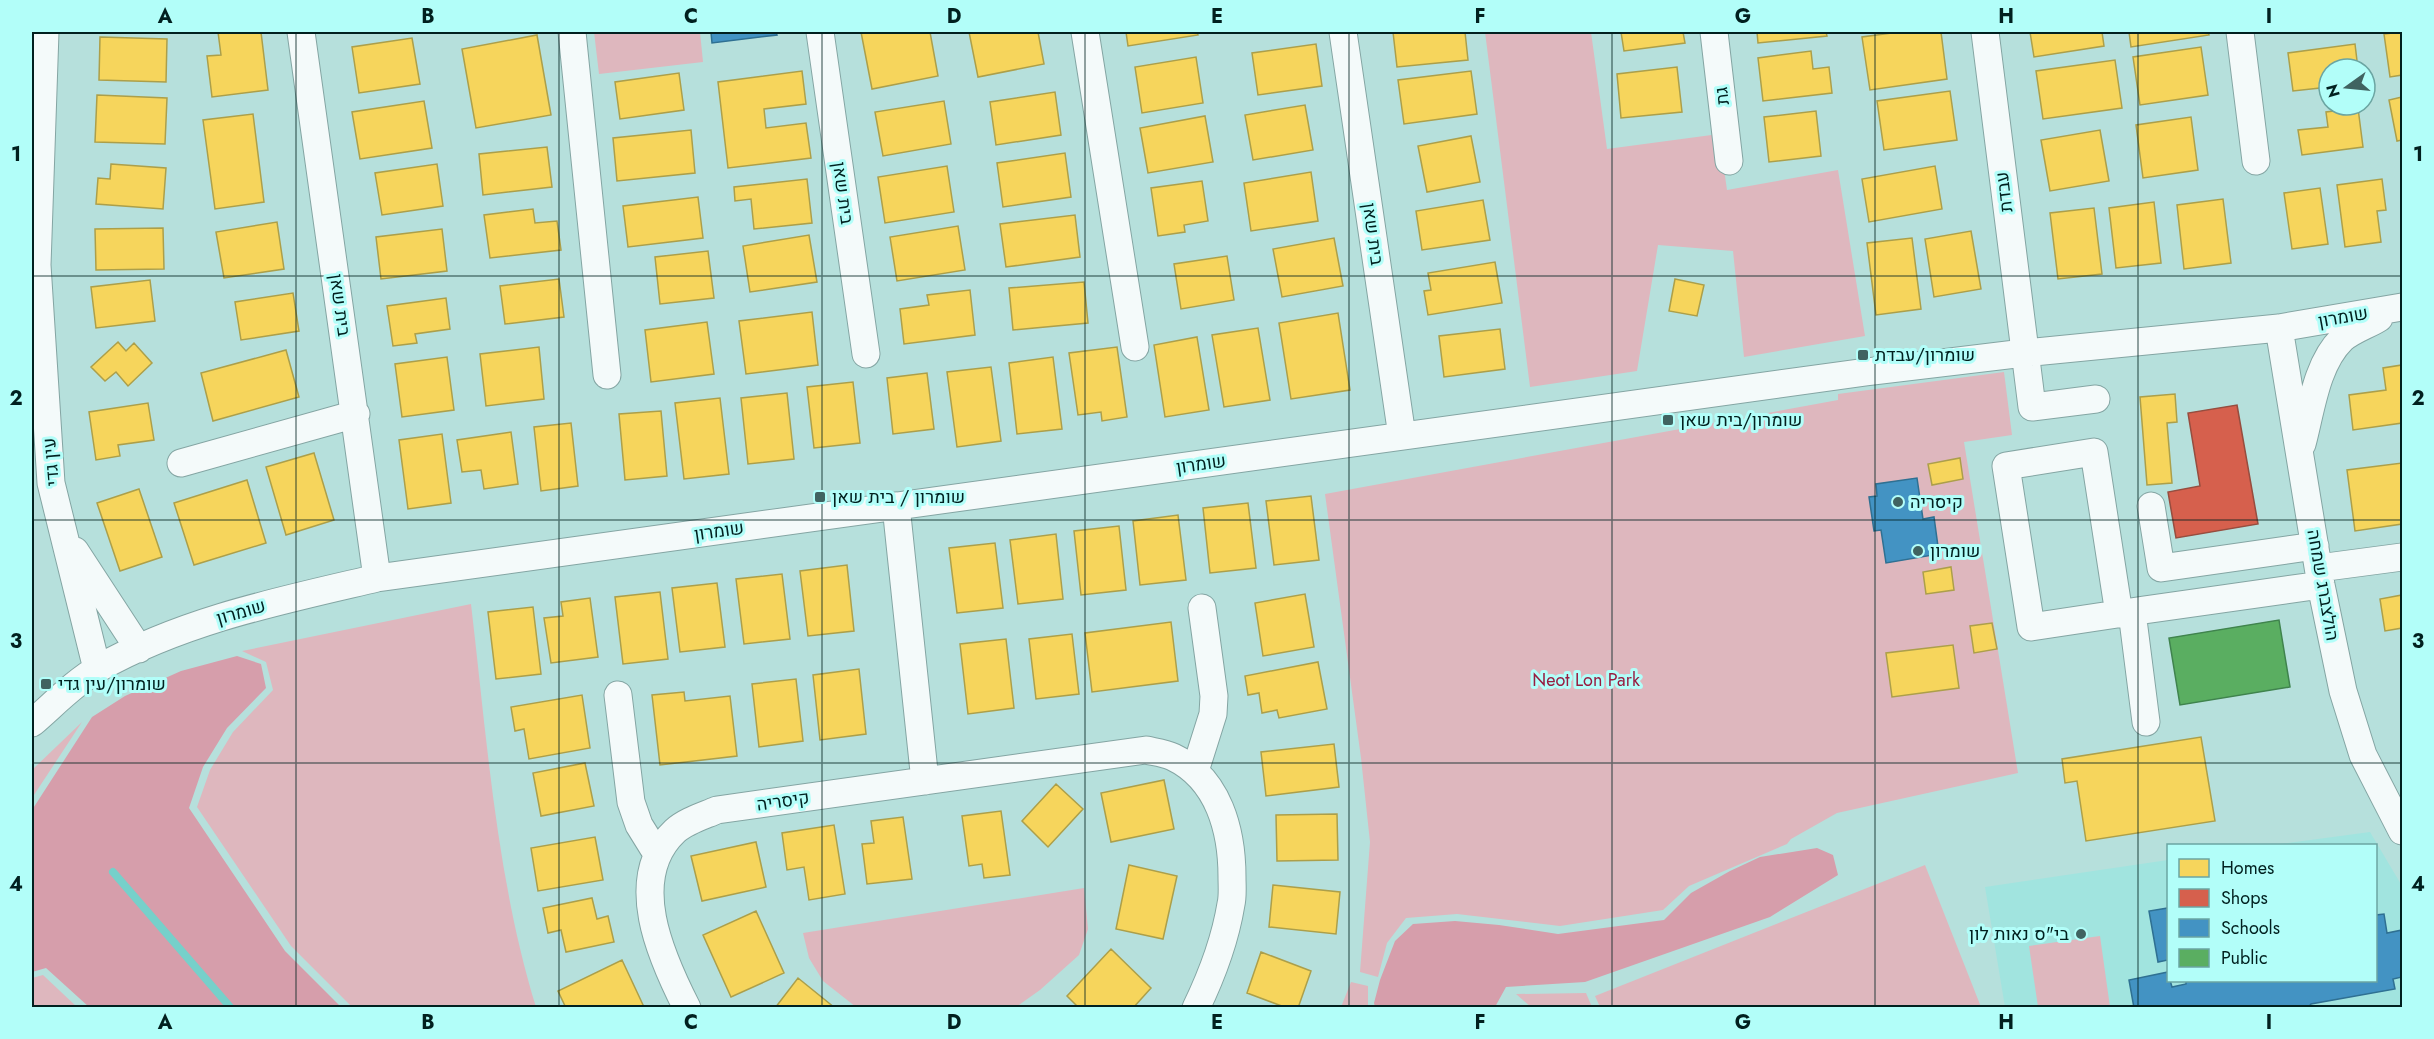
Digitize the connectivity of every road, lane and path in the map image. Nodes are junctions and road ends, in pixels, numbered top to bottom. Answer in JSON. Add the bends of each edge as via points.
{"nodes":[{"id":1,"x":45,"y":32,"type":"edge"},
{"id":2,"x":301,"y":32,"type":"edge"},
{"id":3,"x":572,"y":32,"type":"edge"},
{"id":4,"x":820,"y":32,"type":"edge"},
{"id":5,"x":1085,"y":32,"type":"edge"},
{"id":6,"x":1343,"y":32,"type":"edge"},
{"id":7,"x":1714,"y":32,"type":"edge"},
{"id":8,"x":1985,"y":32,"type":"edge"},
{"id":9,"x":2240,"y":32,"type":"edge"},
{"id":10,"x":1730,"y":161,"type":"dead end"},
{"id":11,"x":2256,"y":161,"type":"dead end"},
{"id":12,"x":34,"y":265,"type":"edge"},
{"id":13,"x":2400,"y":308,"type":"edge"},
{"id":14,"x":2279,"y":328,"type":"junction"},
{"id":15,"x":1135,"y":347,"type":"dead end"},
{"id":16,"x":2024,"y":353,"type":"junction"},
{"id":17,"x":866,"y":354,"type":"dead end"},
{"id":18,"x":607,"y":375,"type":"dead end"},
{"id":19,"x":2096,"y":399,"type":"dead end"},
{"id":20,"x":356,"y":414,"type":"junction"},
{"id":21,"x":1402,"y":436,"type":"junction"},
{"id":22,"x":2300,"y":451,"type":"junction"},
{"id":23,"x":181,"y":463,"type":"dead end"},
{"id":24,"x":896,"y":506,"type":"junction"},
{"id":25,"x":2151,"y":506,"type":"dead end"},
{"id":26,"x":62,"y":532,"type":"junction"},
{"id":27,"x":2403,"y":557,"type":"edge"},
{"id":28,"x":2318,"y":566,"type":"junction"},
{"id":29,"x":377,"y":578,"type":"junction"},
{"id":30,"x":1202,"y":609,"type":"dead end"},
{"id":31,"x":2125,"y":613,"type":"junction"},
{"id":32,"x":139,"y":649,"type":"junction"},
{"id":33,"x":97,"y":669,"type":"junction"},
{"id":34,"x":618,"y":695,"type":"dead end"},
{"id":35,"x":2146,"y":722,"type":"dead end"},
{"id":36,"x":32,"y":723,"type":"edge"},
{"id":37,"x":1195,"y":771,"type":"junction"},
{"id":38,"x":925,"y":781,"type":"junction"},
{"id":39,"x":2403,"y":831,"type":"edge"},
{"id":40,"x":657,"y":854,"type":"junction"},
{"id":41,"x":687,"y":1008,"type":"edge"},
{"id":42,"x":1196,"y":1008,"type":"edge"}],
"edges":[{"from":1,"to":12,"type":"street","name":"עין גדי"},
{"from":2,"to":20,"type":"street","name":"בית שאן"},
{"from":3,"to":18,"type":"street"},
{"from":4,"to":17,"type":"street","name":"בית שאן"},
{"from":5,"to":15,"type":"street"},
{"from":6,"to":21,"type":"street","name":"בית שאן"},
{"from":7,"to":10,"type":"street","name":"גת"},
{"from":8,"to":16,"type":"street","name":"עבדת"},
{"from":9,"to":11,"type":"street"},
{"from":12,"to":26,"type":"street","name":"עין גדי","via":[[51,483]]},
{"from":13,"to":14,"type":"street","name":"שומרון"},
{"from":13,"to":22,"type":"street","via":[[2343,339],[2332,353],[2322,372]]},
{"from":14,"to":16,"type":"street","name":"שומרון"},
{"from":14,"to":22,"type":"street","name":"הולצברג שמחה"},
{"from":16,"to":19,"type":"street","name":"עבדת","via":[[2032,407]]},
{"from":16,"to":21,"type":"street","name":"שומרון"},
{"from":20,"to":23,"type":"street"},
{"from":20,"to":29,"type":"street","name":"בית שאן"},
{"from":21,"to":24,"type":"street","name":"שומרון"},
{"from":22,"to":28,"type":"street","name":"הולצברג שמחה"},
{"from":24,"to":29,"type":"street","name":"שומרון"},
{"from":24,"to":38,"type":"street"},
{"from":25,"to":28,"type":"street","via":[[2161,568]]},
{"from":26,"to":32,"type":"street","name":"עין גדי"},
{"from":26,"to":33,"type":"street","name":"עין גדי"},
{"from":27,"to":28,"type":"street"},
{"from":28,"to":31,"type":"street"},
{"from":28,"to":39,"type":"street","name":"הולצברג שמחה","via":[[2343,691],[2363,755]]},
{"from":29,"to":32,"type":"street","name":"שומרון","via":[[207,621]]},
{"from":30,"to":37,"type":"street","via":[[1214,696],[1213,714]]},
{"from":31,"to":31,"type":"street","via":[[2094,452],[2006,466],[2031,627]]},
{"from":31,"to":35,"type":"street"},
{"from":32,"to":33,"type":"street","name":"שומרון"},
{"from":33,"to":36,"type":"street","name":"שומרון"},
{"from":34,"to":40,"type":"street","via":[[631,802],[639,825]]},
{"from":37,"to":38,"type":"street","name":"קיסריה","via":[[1172,756],[1146,750]]},
{"from":37,"to":42,"type":"street","name":"קיסריה","via":[[1221,809],[1228,830],[1232,869],[1232,902],[1223,941]]},
{"from":38,"to":40,"type":"street","name":"קיסריה","via":[[717,810],[676,831]]},
{"from":40,"to":41,"type":"street","name":"קיסריה","via":[[650,874],[655,928],[668,970]]}]}
